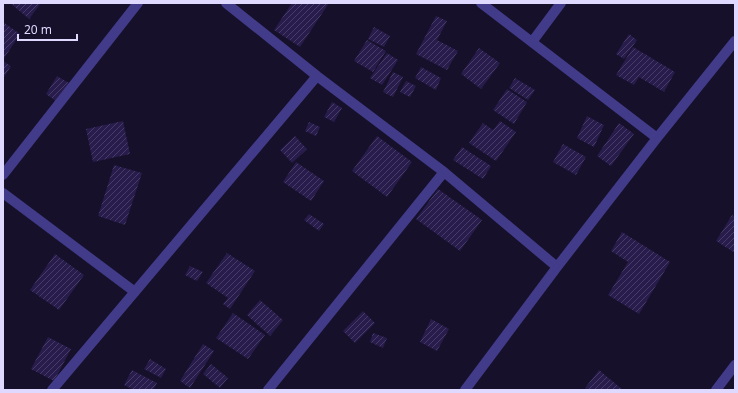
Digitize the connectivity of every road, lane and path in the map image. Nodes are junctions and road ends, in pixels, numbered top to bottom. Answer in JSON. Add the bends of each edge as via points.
{"nodes":[{"id":1,"x":138,"y":3,"type":"edge"},
{"id":2,"x":226,"y":3,"type":"edge"},
{"id":3,"x":481,"y":3,"type":"edge"},
{"id":4,"x":561,"y":3,"type":"edge"},
{"id":5,"x":735,"y":41,"type":"edge"},
{"id":6,"x":532,"y":42,"type":"junction"},
{"id":7,"x":317,"y":76,"type":"junction"},
{"id":8,"x":657,"y":138,"type":"junction"},
{"id":9,"x":444,"y":172,"type":"junction"},
{"id":10,"x":3,"y":175,"type":"edge"},
{"id":11,"x":3,"y":193,"type":"edge"},
{"id":12,"x":557,"y":267,"type":"junction"},
{"id":13,"x":135,"y":292,"type":"junction"},
{"id":14,"x":735,"y":365,"type":"edge"},
{"id":15,"x":52,"y":390,"type":"edge"},
{"id":16,"x":268,"y":390,"type":"edge"},
{"id":17,"x":464,"y":390,"type":"edge"},
{"id":18,"x":716,"y":390,"type":"edge"}],
"edges":[{"from":1,"to":10,"type":"street"},
{"from":2,"to":7,"type":"street"},
{"from":3,"to":6,"type":"street"},
{"from":4,"to":6,"type":"street"},
{"from":5,"to":8,"type":"street"},
{"from":6,"to":8,"type":"street"},
{"from":7,"to":9,"type":"street"},
{"from":7,"to":13,"type":"street"},
{"from":8,"to":12,"type":"street"},
{"from":9,"to":12,"type":"street"},
{"from":9,"to":16,"type":"street"},
{"from":11,"to":13,"type":"street"},
{"from":12,"to":17,"type":"street"},
{"from":13,"to":15,"type":"street"},
{"from":14,"to":18,"type":"street"}]}
